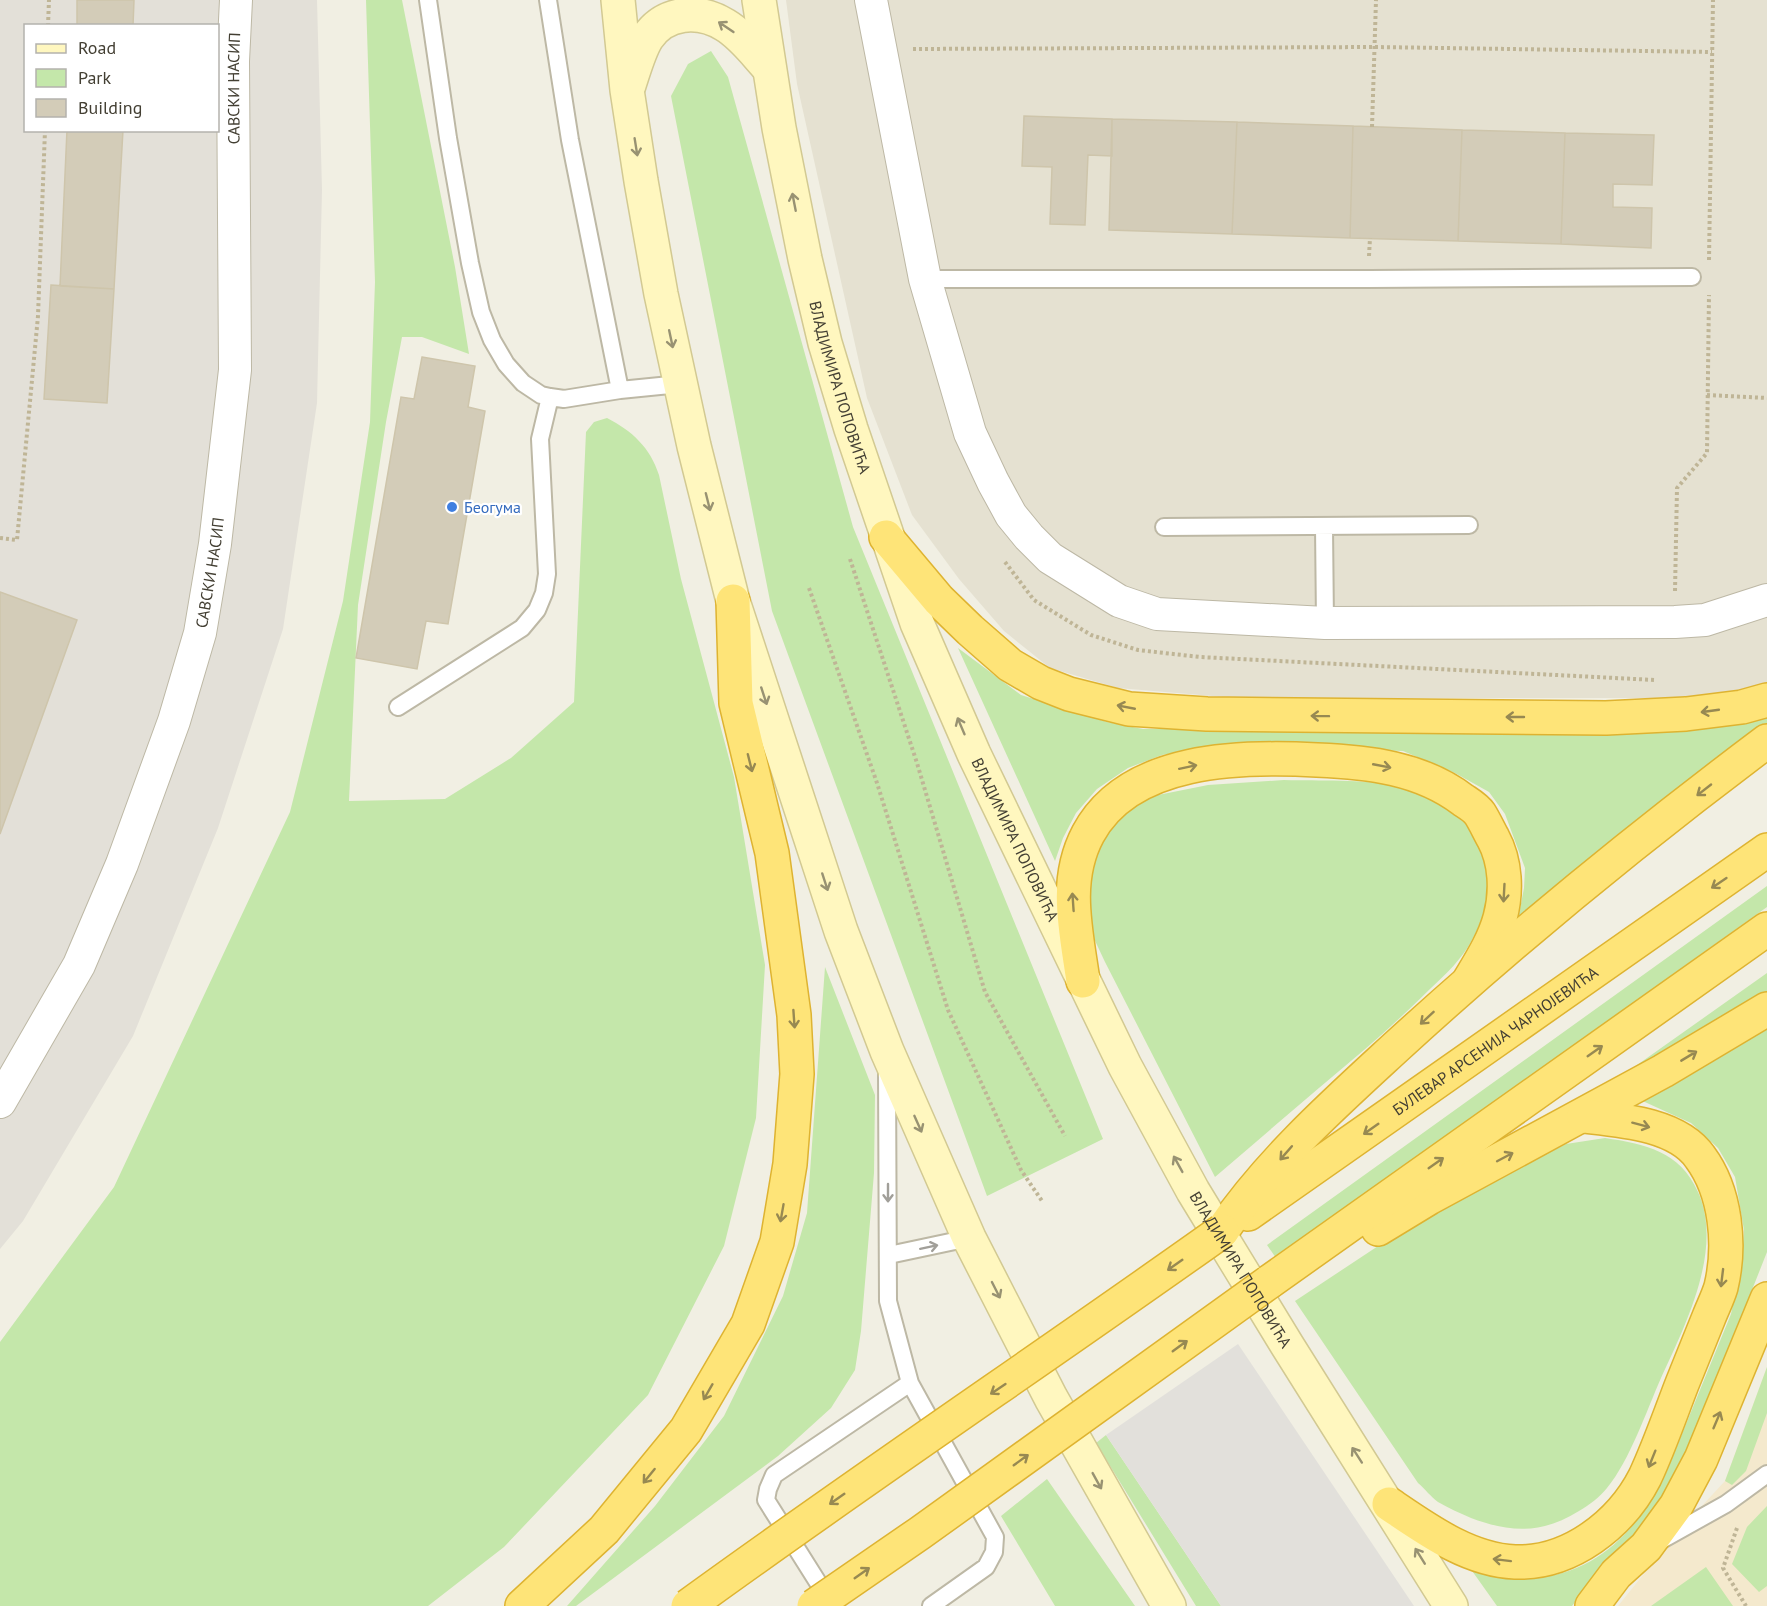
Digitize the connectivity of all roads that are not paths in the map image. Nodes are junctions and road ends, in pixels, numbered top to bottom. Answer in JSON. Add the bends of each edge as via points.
{"nodes":[{"id":1,"x":236,"y":0,"type":"edge"},
{"id":2,"x":428,"y":0,"type":"edge"},
{"id":3,"x":548,"y":0,"type":"edge"},
{"id":4,"x":618,"y":0,"type":"edge"},
{"id":5,"x":759,"y":0,"type":"edge"},
{"id":6,"x":870,"y":0,"type":"edge"},
{"id":7,"x":768,"y":67,"type":"junction"},
{"id":8,"x":627,"y":90,"type":"junction"},
{"id":9,"x":1692,"y":277,"type":"dead end"},
{"id":10,"x":925,"y":279,"type":"junction"},
{"id":11,"x":680,"y":384,"type":"junction"},
{"id":12,"x":620,"y":390,"type":"junction"},
{"id":13,"x":550,"y":397,"type":"junction"},
{"id":14,"x":1468,"y":525,"type":"dead end"},
{"id":15,"x":1164,"y":527,"type":"dead end"},
{"id":16,"x":1324,"y":527,"type":"junction"},
{"id":17,"x":886,"y":537,"type":"junction"},
{"id":18,"x":1767,"y":600,"type":"edge"},
{"id":19,"x":733,"y":601,"type":"junction"},
{"id":20,"x":1325,"y":623,"type":"junction"},
{"id":21,"x":1767,"y":700,"type":"edge"},
{"id":22,"x":398,"y":707,"type":"dead end"},
{"id":23,"x":1767,"y":741,"type":"edge"},
{"id":24,"x":1767,"y":850,"type":"edge"},
{"id":25,"x":1767,"y":929,"type":"edge"},
{"id":26,"x":1470,"y":979,"type":"junction"},
{"id":27,"x":1083,"y":981,"type":"junction"},
{"id":28,"x":1767,"y":1009,"type":"edge"},
{"id":29,"x":887,"y":1051,"type":"junction"},
{"id":30,"x":0,"y":1102,"type":"edge"},
{"id":31,"x":1584,"y":1116,"type":"junction"},
{"id":32,"x":1222,"y":1231,"type":"junction"},
{"id":33,"x":969,"y":1238,"type":"junction"},
{"id":34,"x":889,"y":1255,"type":"junction"},
{"id":35,"x":1269,"y":1282,"type":"junction"},
{"id":36,"x":1767,"y":1299,"type":"edge"},
{"id":37,"x":909,"y":1383,"type":"junction"},
{"id":38,"x":1767,"y":1474,"type":"edge"},
{"id":39,"x":1389,"y":1504,"type":"junction"},
{"id":40,"x":1647,"y":1547,"type":"junction"},
{"id":41,"x":522,"y":1606,"type":"edge"},
{"id":42,"x":688,"y":1606,"type":"edge"},
{"id":43,"x":814,"y":1606,"type":"edge"},
{"id":44,"x":833,"y":1606,"type":"edge"},
{"id":45,"x":931,"y":1606,"type":"edge"},
{"id":46,"x":1169,"y":1606,"type":"edge"},
{"id":47,"x":1451,"y":1606,"type":"edge"},
{"id":48,"x":1592,"y":1606,"type":"edge"}],
"edges":[{"from":1,"to":30,"type":"street","name":"САВСКИ НАСИП","via":[[236,370],[200,633],[174,721],[118,874],[79,965]]},
{"from":2,"to":13,"type":"lane","via":[[448,138],[481,312],[492,340],[514,375]]},
{"from":3,"to":12,"type":"lane","via":[[570,140]]},
{"from":4,"to":8,"type":"main road"},
{"from":5,"to":7,"type":"main road","name":"ВЛАДИМИРА ПОПОВИЋА"},
{"from":6,"to":10,"type":"street"},
{"from":7,"to":8,"type":"main road","one_way":true,"via":[[725,25],[706,16],[680,14],[664,21],[647,38]]},
{"from":17,"to":7,"type":"main road","name":"ВЛАДИМИРА ПОПОВИЋА","one_way":true,"via":[[825,343]]},
{"from":8,"to":11,"type":"main road","one_way":true},
{"from":9,"to":10,"type":"lane"},
{"from":10,"to":20,"type":"street","via":[[970,433],[1011,515],[1050,558],[1119,601],[1157,614]]},
{"from":11,"to":12,"type":"lane"},
{"from":11,"to":19,"type":"main road","one_way":true},
{"from":12,"to":13,"type":"lane","via":[[564,399]]},
{"from":13,"to":22,"type":"lane","via":[[540,439],[547,574],[537,610],[522,628]]},
{"from":14,"to":16,"type":"lane"},
{"from":15,"to":16,"type":"lane"},
{"from":16,"to":20,"type":"lane"},
{"from":21,"to":17,"type":"highway","one_way":true,"via":[[1686,714],[1605,718],[1207,714],[1129,709],[1041,684],[1010,665],[939,600]]},
{"from":27,"to":17,"type":"main road","name":"ВЛАДИМИРА ПОПОВИЋА","one_way":true,"via":[[974,754],[917,623]]},
{"from":18,"to":20,"type":"street","via":[[1705,620],[1675,622]]},
{"from":19,"to":29,"type":"main road","one_way":true,"via":[[841,931]]},
{"from":19,"to":41,"type":"highway","one_way":true,"via":[[736,703],[772,853],[794,1016],[796,1074],[790,1164],[777,1242],[747,1324],[686,1430],[604,1530]]},
{"from":23,"to":26,"type":"highway","one_way":true},
{"from":24,"to":32,"type":"highway","name":"БУЛЕВАР АРСЕНИЈА ЧАРНОЈЕВИЋА","one_way":true},
{"from":35,"to":25,"type":"highway","one_way":true},
{"from":27,"to":26,"type":"highway","one_way":true,"via":[[1072,887],[1082,847],[1096,821],[1119,797],[1148,780],[1215,762],[1273,758],[1385,766],[1451,790],[1479,813],[1497,846],[1505,878],[1503,903],[1492,940]]},
{"from":26,"to":32,"type":"highway","one_way":true,"via":[[1304,1132]]},
{"from":39,"to":27,"type":"main road","name":"ВЛАДИМИРА ПОПОВИЋА","one_way":true,"via":[[1193,1191]]},
{"from":31,"to":28,"type":"highway","one_way":true},
{"from":29,"to":33,"type":"main road","one_way":true},
{"from":29,"to":34,"type":"lane","one_way":true},
{"from":35,"to":31,"type":"highway","one_way":true,"via":[[1299,1274],[1322,1262],[1429,1198]]},
{"from":31,"to":39,"type":"highway","one_way":true,"via":[[1641,1124],[1680,1138],[1700,1155],[1716,1182],[1724,1222],[1726,1247],[1721,1288],[1644,1478],[1617,1515],[1589,1540],[1550,1557],[1516,1562],[1490,1559],[1458,1546]]},
{"from":32,"to":42,"type":"highway","name":"БУЛЕВАР АРСЕНИЈА ЧАРНОЈЕВИЋА","one_way":true,"bridge":true},
{"from":34,"to":33,"type":"lane","one_way":true},
{"from":33,"to":46,"type":"main road","one_way":true,"via":[[1051,1398]]},
{"from":34,"to":37,"type":"lane","via":[[888,1301]]},
{"from":43,"to":35,"type":"highway","one_way":true,"bridge":true},
{"from":40,"to":36,"type":"highway","one_way":true,"via":[[1676,1506],[1701,1459]]},
{"from":37,"to":44,"type":"lane","via":[[774,1475],[768,1489],[766,1500]]},
{"from":37,"to":45,"type":"lane","via":[[995,1537],[994,1552],[986,1567]]},
{"from":38,"to":40,"type":"lane","via":[[1726,1504]]},
{"from":47,"to":39,"type":"main road","name":"ВЛАДИМИРА ПОПОВИЋА","one_way":true},
{"from":40,"to":48,"type":"highway","via":[[1616,1574]]}]}
